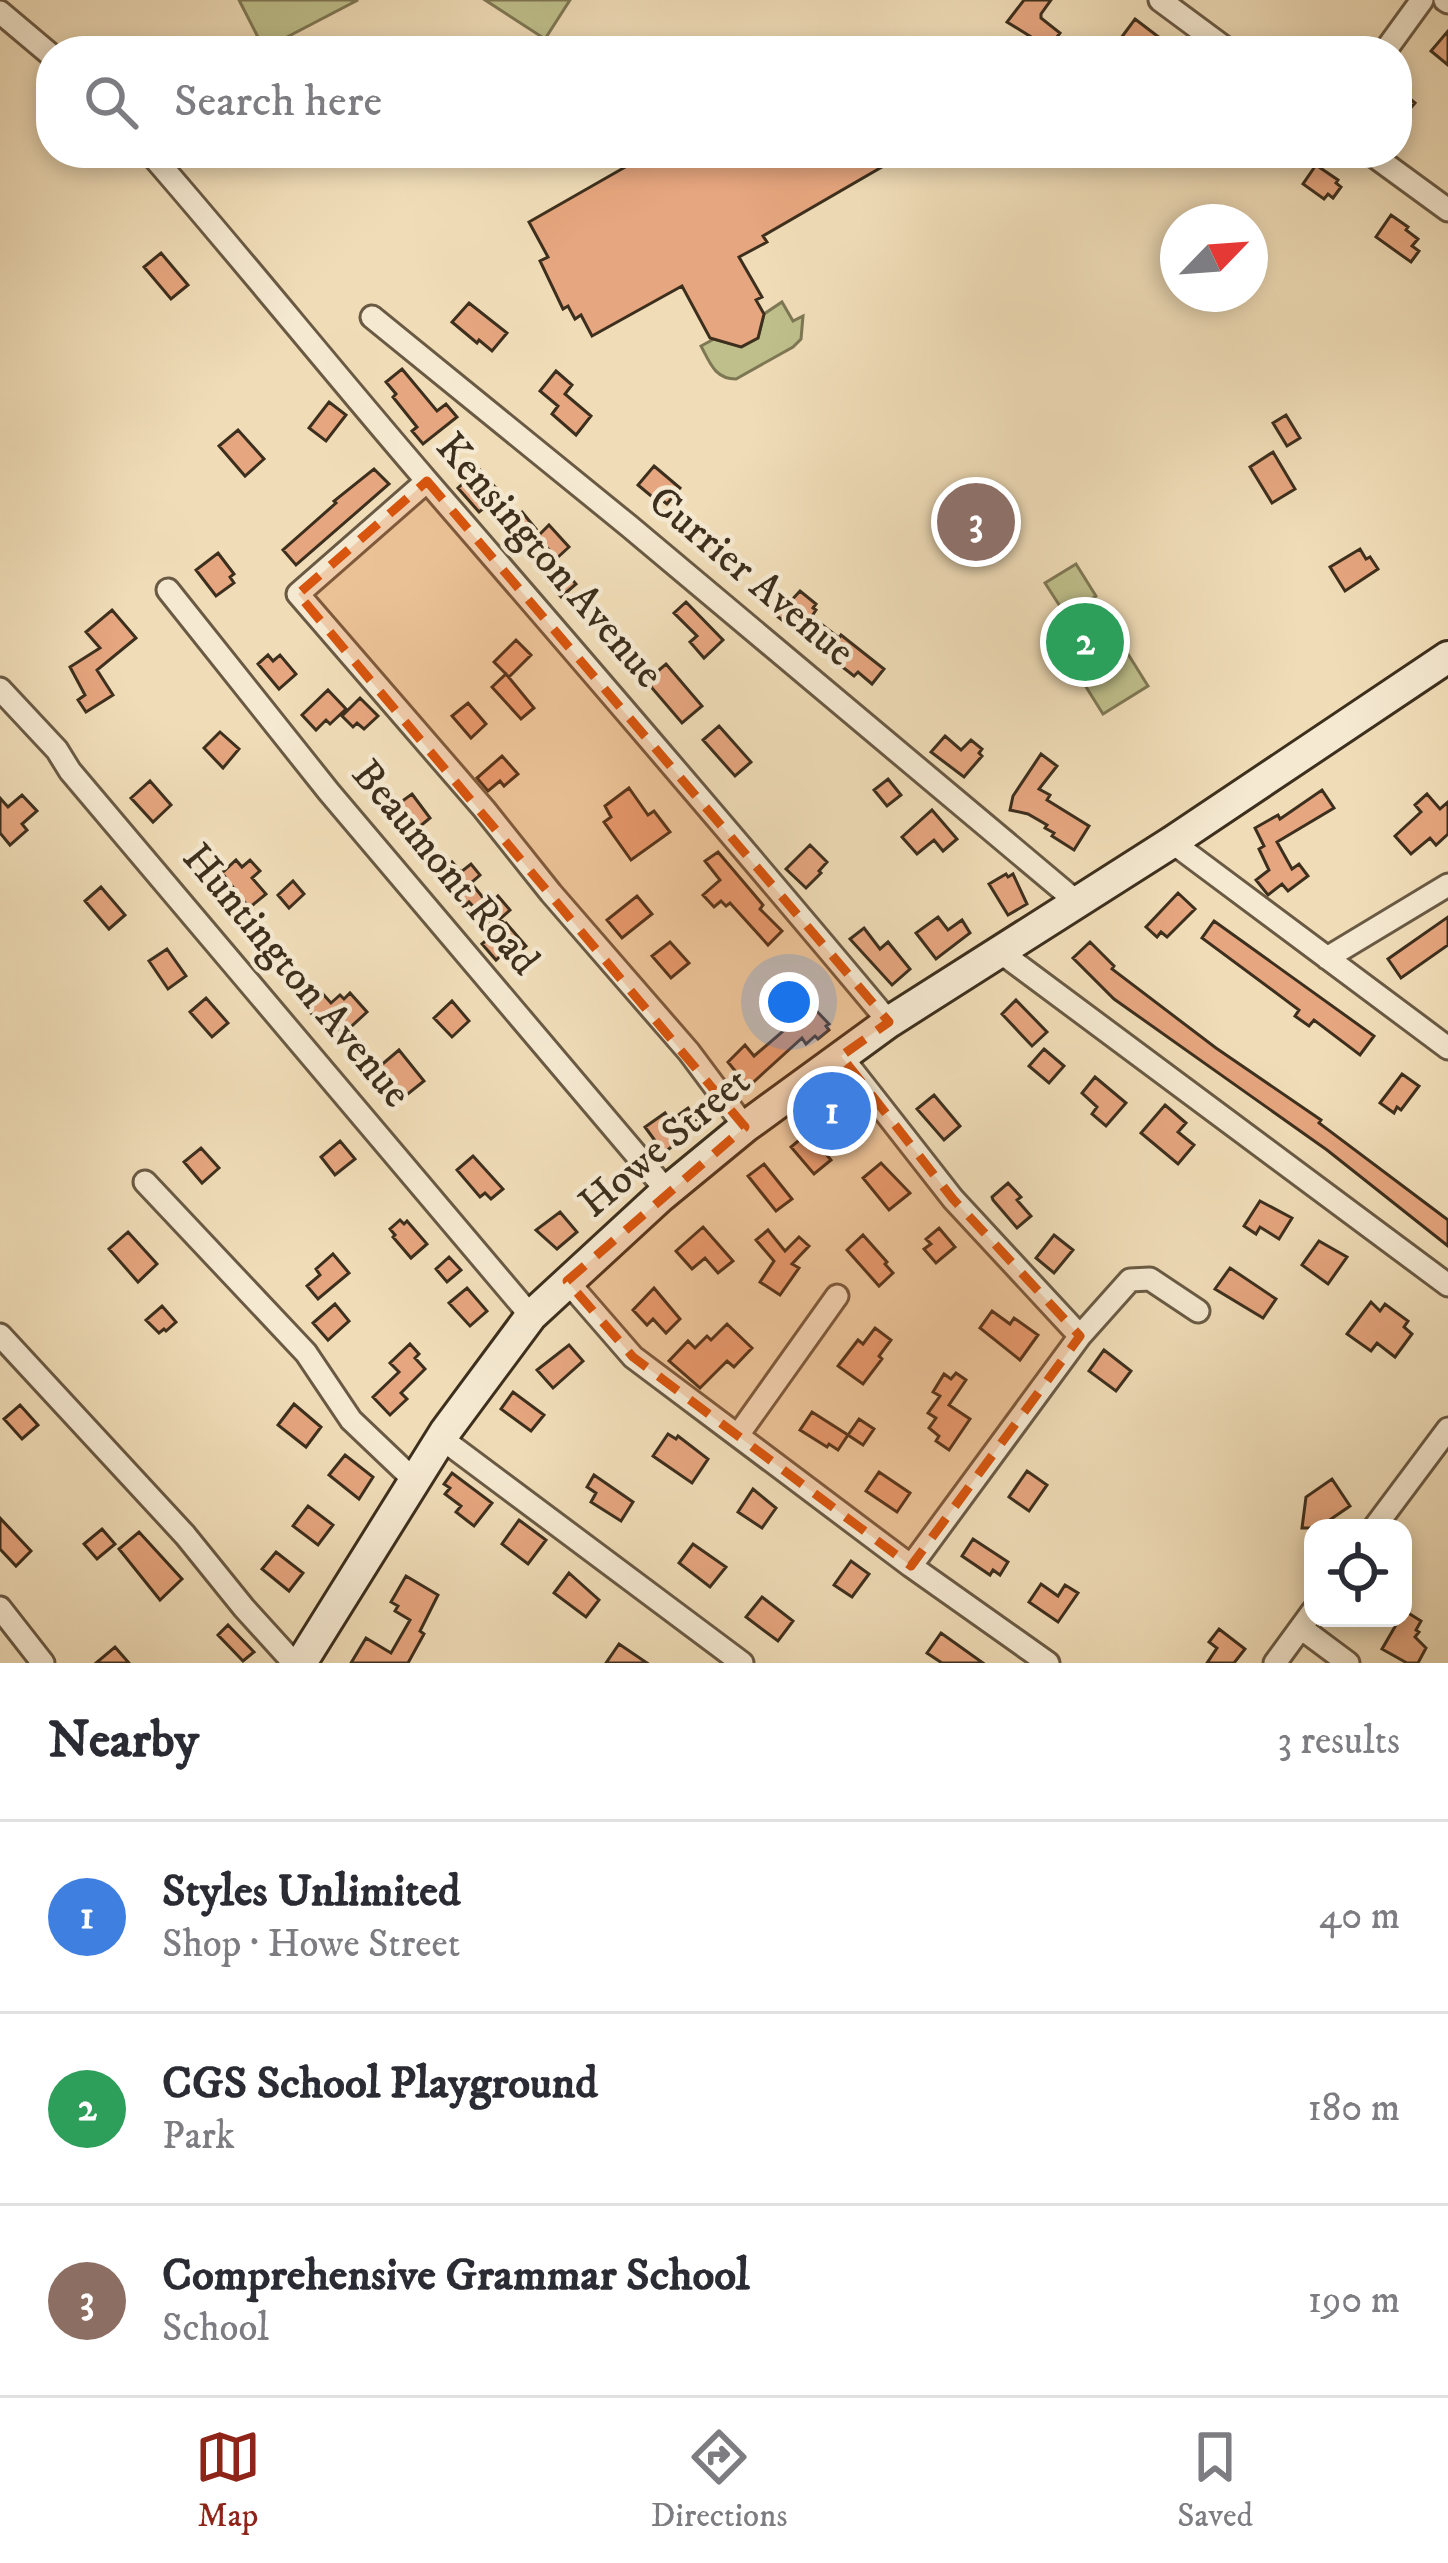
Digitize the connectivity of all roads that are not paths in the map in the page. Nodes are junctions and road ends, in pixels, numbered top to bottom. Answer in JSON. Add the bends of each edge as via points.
{"nodes":[{"id":1,"x":1160,"y":0,"type":"edge"},
{"id":2,"x":1422,"y":0,"type":"edge"},
{"id":3,"x":0,"y":12,"type":"edge"},
{"id":4,"x":1209,"y":36,"type":"edge"},
{"id":5,"x":1395,"y":36,"type":"edge"},
{"id":6,"x":36,"y":42,"type":"edge"},
{"id":7,"x":163,"y":168,"type":"edge"},
{"id":8,"x":1391,"y":168,"type":"edge"},
{"id":9,"x":1448,"y":209,"type":"edge"},
{"id":10,"x":372,"y":317,"type":"dead end"},
{"id":11,"x":427,"y":481,"type":"junction"},
{"id":12,"x":168,"y":590,"type":"dead end"},
{"id":13,"x":1448,"y":657,"type":"edge"},
{"id":14,"x":0,"y":689,"type":"edge"},
{"id":15,"x":1172,"y":842,"type":"junction"},
{"id":16,"x":1448,"y":885,"type":"edge"},
{"id":17,"x":1077,"y":902,"type":"junction"},
{"id":18,"x":999,"y":951,"type":"junction"},
{"id":19,"x":1327,"y":958,"type":"junction"},
{"id":20,"x":889,"y":1022,"type":"junction"},
{"id":21,"x":1448,"y":1048,"type":"edge"},
{"id":22,"x":841,"y":1056,"type":"junction"},
{"id":23,"x":745,"y":1127,"type":"junction"},
{"id":24,"x":145,"y":1183,"type":"dead end"},
{"id":25,"x":667,"y":1191,"type":"junction"},
{"id":26,"x":568,"y":1281,"type":"junction"},
{"id":27,"x":1448,"y":1285,"type":"edge"},
{"id":28,"x":837,"y":1296,"type":"dead end"},
{"id":29,"x":1198,"y":1311,"type":"dead end"},
{"id":30,"x":530,"y":1316,"type":"junction"},
{"id":31,"x":0,"y":1335,"type":"edge"},
{"id":32,"x":1080,"y":1336,"type":"junction"},
{"id":33,"x":1448,"y":1429,"type":"edge"},
{"id":34,"x":738,"y":1435,"type":"junction"},
{"id":35,"x":441,"y":1438,"type":"junction"},
{"id":36,"x":414,"y":1480,"type":"junction"},
{"id":37,"x":1381,"y":1519,"type":"edge"},
{"id":38,"x":911,"y":1566,"type":"junction"},
{"id":39,"x":0,"y":1608,"type":"edge"},
{"id":40,"x":1304,"y":1624,"type":"edge"},
{"id":41,"x":1314,"y":1627,"type":"edge"},
{"id":42,"x":43,"y":1663,"type":"edge"},
{"id":43,"x":298,"y":1663,"type":"edge"},
{"id":44,"x":742,"y":1663,"type":"edge"},
{"id":45,"x":1048,"y":1663,"type":"edge"},
{"id":46,"x":1275,"y":1663,"type":"edge"},
{"id":47,"x":1348,"y":1663,"type":"edge"}],
"edges":[{"from":1,"to":4,"type":"street"},
{"from":2,"to":5,"type":"street"},
{"from":3,"to":6,"type":"street"},
{"from":7,"to":11,"type":"street","name":"Kensington Avenue"},
{"from":8,"to":9,"type":"street"},
{"from":10,"to":17,"type":"street","name":"Currier Avenue"},
{"from":11,"to":20,"type":"street","name":"Kensington Avenue"},
{"from":11,"to":23,"type":"street","via":[[298,594]]},
{"from":12,"to":25,"type":"street","name":"Beaumont Road"},
{"from":13,"to":15,"type":"main road","name":"Howe Street"},
{"from":14,"to":30,"type":"street","name":"Huntington Avenue"},
{"from":15,"to":17,"type":"main road","name":"Howe Street"},
{"from":15,"to":19,"type":"street"},
{"from":16,"to":19,"type":"street"},
{"from":17,"to":18,"type":"main road","name":"Howe Street"},
{"from":18,"to":20,"type":"main road","name":"Howe Street"},
{"from":18,"to":27,"type":"street"},
{"from":19,"to":21,"type":"street"},
{"from":20,"to":22,"type":"main road","name":"Howe Street"},
{"from":22,"to":23,"type":"main road","name":"Howe Street"},
{"from":22,"to":32,"type":"street","via":[[953,1199]]},
{"from":23,"to":25,"type":"main road","name":"Howe Street"},
{"from":24,"to":36,"type":"street","via":[[307,1353],[351,1420]]},
{"from":25,"to":26,"type":"main road","name":"Howe Street"},
{"from":26,"to":30,"type":"main road","name":"Howe Street"},
{"from":26,"to":34,"type":"street","via":[[633,1358]]},
{"from":28,"to":34,"type":"street"},
{"from":29,"to":32,"type":"street","via":[[1150,1279],[1130,1280]]},
{"from":30,"to":35,"type":"main road","name":"Howe Street"},
{"from":31,"to":43,"type":"street"},
{"from":32,"to":38,"type":"street"},
{"from":33,"to":37,"type":"street"},
{"from":34,"to":38,"type":"street"},
{"from":35,"to":36,"type":"main road","name":"Howe Street"},
{"from":35,"to":44,"type":"street"},
{"from":36,"to":43,"type":"main road","name":"Howe Street"},
{"from":38,"to":45,"type":"street"},
{"from":39,"to":42,"type":"street"},
{"from":40,"to":46,"type":"street"},
{"from":41,"to":47,"type":"street"}]}
